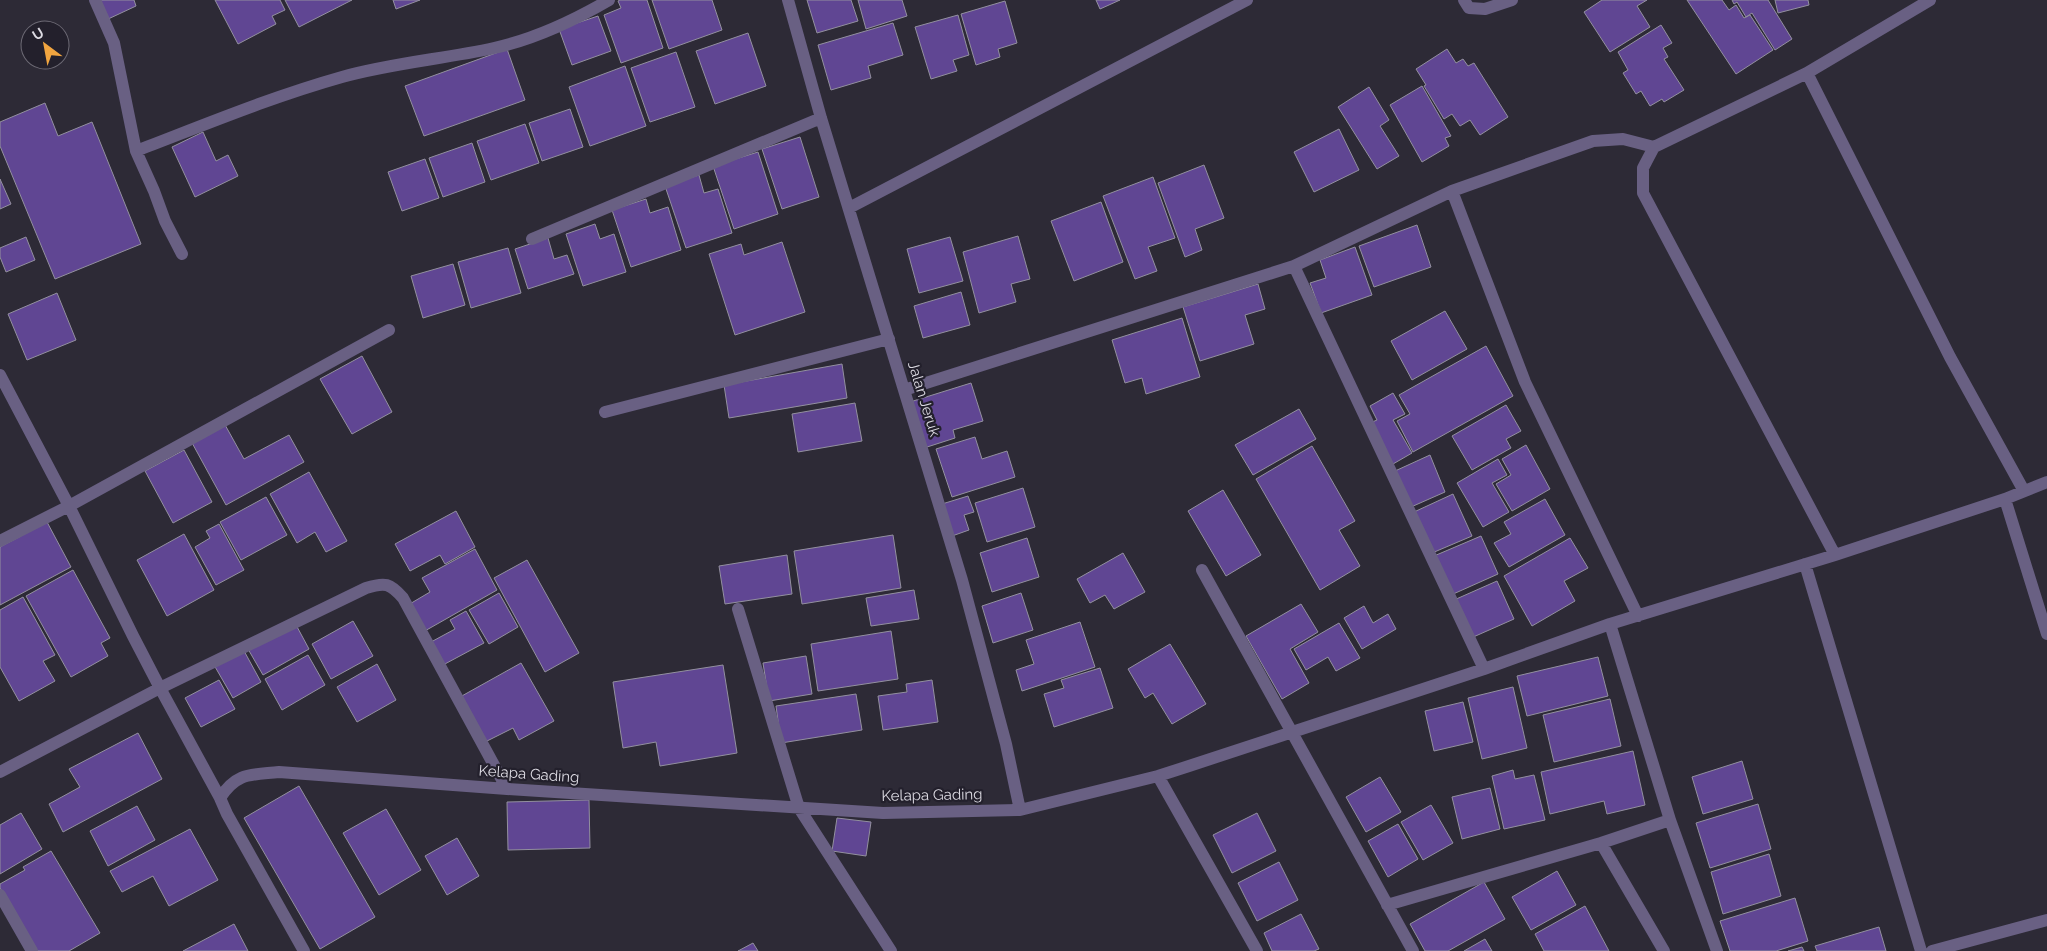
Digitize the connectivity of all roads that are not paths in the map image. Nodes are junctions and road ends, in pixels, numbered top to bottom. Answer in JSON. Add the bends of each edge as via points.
{"nodes":[{"id":1,"x":95,"y":0,"type":"edge"},
{"id":2,"x":609,"y":0,"type":"edge"},
{"id":3,"x":788,"y":0,"type":"edge"},
{"id":4,"x":1247,"y":0,"type":"edge"},
{"id":5,"x":1464,"y":0,"type":"edge"},
{"id":6,"x":1512,"y":0,"type":"edge"},
{"id":7,"x":1930,"y":0,"type":"edge"},
{"id":8,"x":1807,"y":73,"type":"junction"},
{"id":9,"x":821,"y":118,"type":"junction"},
{"id":10,"x":1654,"y":147,"type":"junction"},
{"id":11,"x":136,"y":151,"type":"junction"},
{"id":12,"x":1452,"y":191,"type":"junction"},
{"id":13,"x":848,"y":208,"type":"junction"},
{"id":14,"x":532,"y":240,"type":"dead end"},
{"id":15,"x":182,"y":254,"type":"dead end"},
{"id":16,"x":1294,"y":266,"type":"junction"},
{"id":17,"x":388,"y":330,"type":"dead end"},
{"id":18,"x":889,"y":339,"type":"junction"},
{"id":19,"x":0,"y":375,"type":"edge"},
{"id":20,"x":904,"y":390,"type":"junction"},
{"id":21,"x":605,"y":412,"type":"dead end"},
{"id":22,"x":2047,"y":482,"type":"edge"},
{"id":23,"x":2024,"y":491,"type":"junction"},
{"id":24,"x":2005,"y":499,"type":"junction"},
{"id":25,"x":70,"y":506,"type":"junction"},
{"id":26,"x":0,"y":541,"type":"edge"},
{"id":27,"x":1836,"y":555,"type":"junction"},
{"id":28,"x":1805,"y":564,"type":"junction"},
{"id":29,"x":1202,"y":570,"type":"dead end"},
{"id":30,"x":738,"y":609,"type":"dead end"},
{"id":31,"x":1638,"y":616,"type":"junction"},
{"id":32,"x":1610,"y":624,"type":"junction"},
{"id":33,"x":2047,"y":634,"type":"edge"},
{"id":34,"x":1484,"y":669,"type":"junction"},
{"id":35,"x":160,"y":688,"type":"junction"},
{"id":36,"x":1293,"y":732,"type":"junction"},
{"id":37,"x":0,"y":772,"type":"edge"},
{"id":38,"x":1158,"y":776,"type":"junction"},
{"id":39,"x":507,"y":789,"type":"junction"},
{"id":40,"x":220,"y":798,"type":"junction"},
{"id":41,"x":799,"y":808,"type":"junction"},
{"id":42,"x":1020,"y":810,"type":"junction"},
{"id":43,"x":1670,"y":820,"type":"junction"},
{"id":44,"x":1601,"y":843,"type":"junction"},
{"id":45,"x":0,"y":895,"type":"edge"},
{"id":46,"x":1387,"y":906,"type":"junction"},
{"id":47,"x":2047,"y":920,"type":"edge"},
{"id":48,"x":32,"y":951,"type":"edge"},
{"id":49,"x":304,"y":951,"type":"edge"},
{"id":50,"x":891,"y":951,"type":"edge"},
{"id":51,"x":1257,"y":951,"type":"edge"},
{"id":52,"x":1413,"y":951,"type":"edge"},
{"id":53,"x":1664,"y":951,"type":"edge"},
{"id":54,"x":1716,"y":951,"type":"edge"},
{"id":55,"x":1921,"y":951,"type":"edge"},
{"id":56,"x":1932,"y":951,"type":"edge"}],
"edges":[{"from":1,"to":11,"type":"street","via":[[114,43]]},
{"from":2,"to":11,"type":"street","via":[[546,32],[495,48],[343,77],[267,100]]},
{"from":3,"to":9,"type":"street","name":"Jalan Jeruk"},
{"from":4,"to":13,"type":"street"},
{"from":5,"to":6,"type":"street","via":[[1469,8],[1485,9]]},
{"from":7,"to":8,"type":"street"},
{"from":8,"to":10,"type":"street"},
{"from":8,"to":23,"type":"street","via":[[1950,357]]},
{"from":9,"to":13,"type":"street","name":"Jalan Jeruk"},
{"from":9,"to":14,"type":"street"},
{"from":10,"to":12,"type":"street","via":[[1623,139],[1593,140]]},
{"from":10,"to":27,"type":"street","via":[[1643,168],[1643,193]]},
{"from":11,"to":15,"type":"street"},
{"from":12,"to":16,"type":"street"},
{"from":12,"to":31,"type":"street","via":[[1525,382]]},
{"from":13,"to":18,"type":"street","name":"Jalan Jeruk"},
{"from":16,"to":20,"type":"street"},
{"from":16,"to":34,"type":"street"},
{"from":17,"to":25,"type":"street"},
{"from":18,"to":20,"type":"street","name":"Jalan Jeruk"},
{"from":18,"to":21,"type":"street"},
{"from":19,"to":25,"type":"street"},
{"from":20,"to":42,"type":"street","name":"Jalan Jeruk","via":[[962,580],[1006,744]]},
{"from":22,"to":23,"type":"street","name":"Kelapa Gading"},
{"from":23,"to":24,"type":"street","name":"Kelapa Gading"},
{"from":24,"to":27,"type":"street","name":"Kelapa Gading"},
{"from":24,"to":33,"type":"street"},
{"from":25,"to":26,"type":"street"},
{"from":25,"to":35,"type":"street"},
{"from":27,"to":28,"type":"street","name":"Kelapa Gading"},
{"from":28,"to":31,"type":"street","name":"Kelapa Gading"},
{"from":28,"to":55,"type":"street"},
{"from":29,"to":36,"type":"street"},
{"from":30,"to":41,"type":"street"},
{"from":31,"to":32,"type":"street","name":"Kelapa Gading"},
{"from":32,"to":34,"type":"street","name":"Kelapa Gading"},
{"from":32,"to":43,"type":"street"},
{"from":34,"to":36,"type":"street","name":"Kelapa Gading"},
{"from":35,"to":37,"type":"street"},
{"from":35,"to":39,"type":"street","via":[[366,588],[379,584],[392,586],[403,598]]},
{"from":35,"to":40,"type":"street"},
{"from":36,"to":38,"type":"street","name":"Kelapa Gading"},
{"from":36,"to":46,"type":"street"},
{"from":38,"to":42,"type":"street","name":"Kelapa Gading"},
{"from":38,"to":51,"type":"street"},
{"from":39,"to":40,"type":"street","name":"Kelapa Gading","via":[[279,772],[243,776],[229,785]]},
{"from":39,"to":41,"type":"street","name":"Kelapa Gading"},
{"from":40,"to":49,"type":"street"},
{"from":41,"to":42,"type":"street","name":"Kelapa Gading","via":[[883,813]]},
{"from":41,"to":50,"type":"street"},
{"from":43,"to":44,"type":"street"},
{"from":43,"to":54,"type":"street"},
{"from":44,"to":46,"type":"street"},
{"from":44,"to":53,"type":"street"},
{"from":45,"to":48,"type":"street"},
{"from":46,"to":52,"type":"street"},
{"from":47,"to":56,"type":"street"}]}
